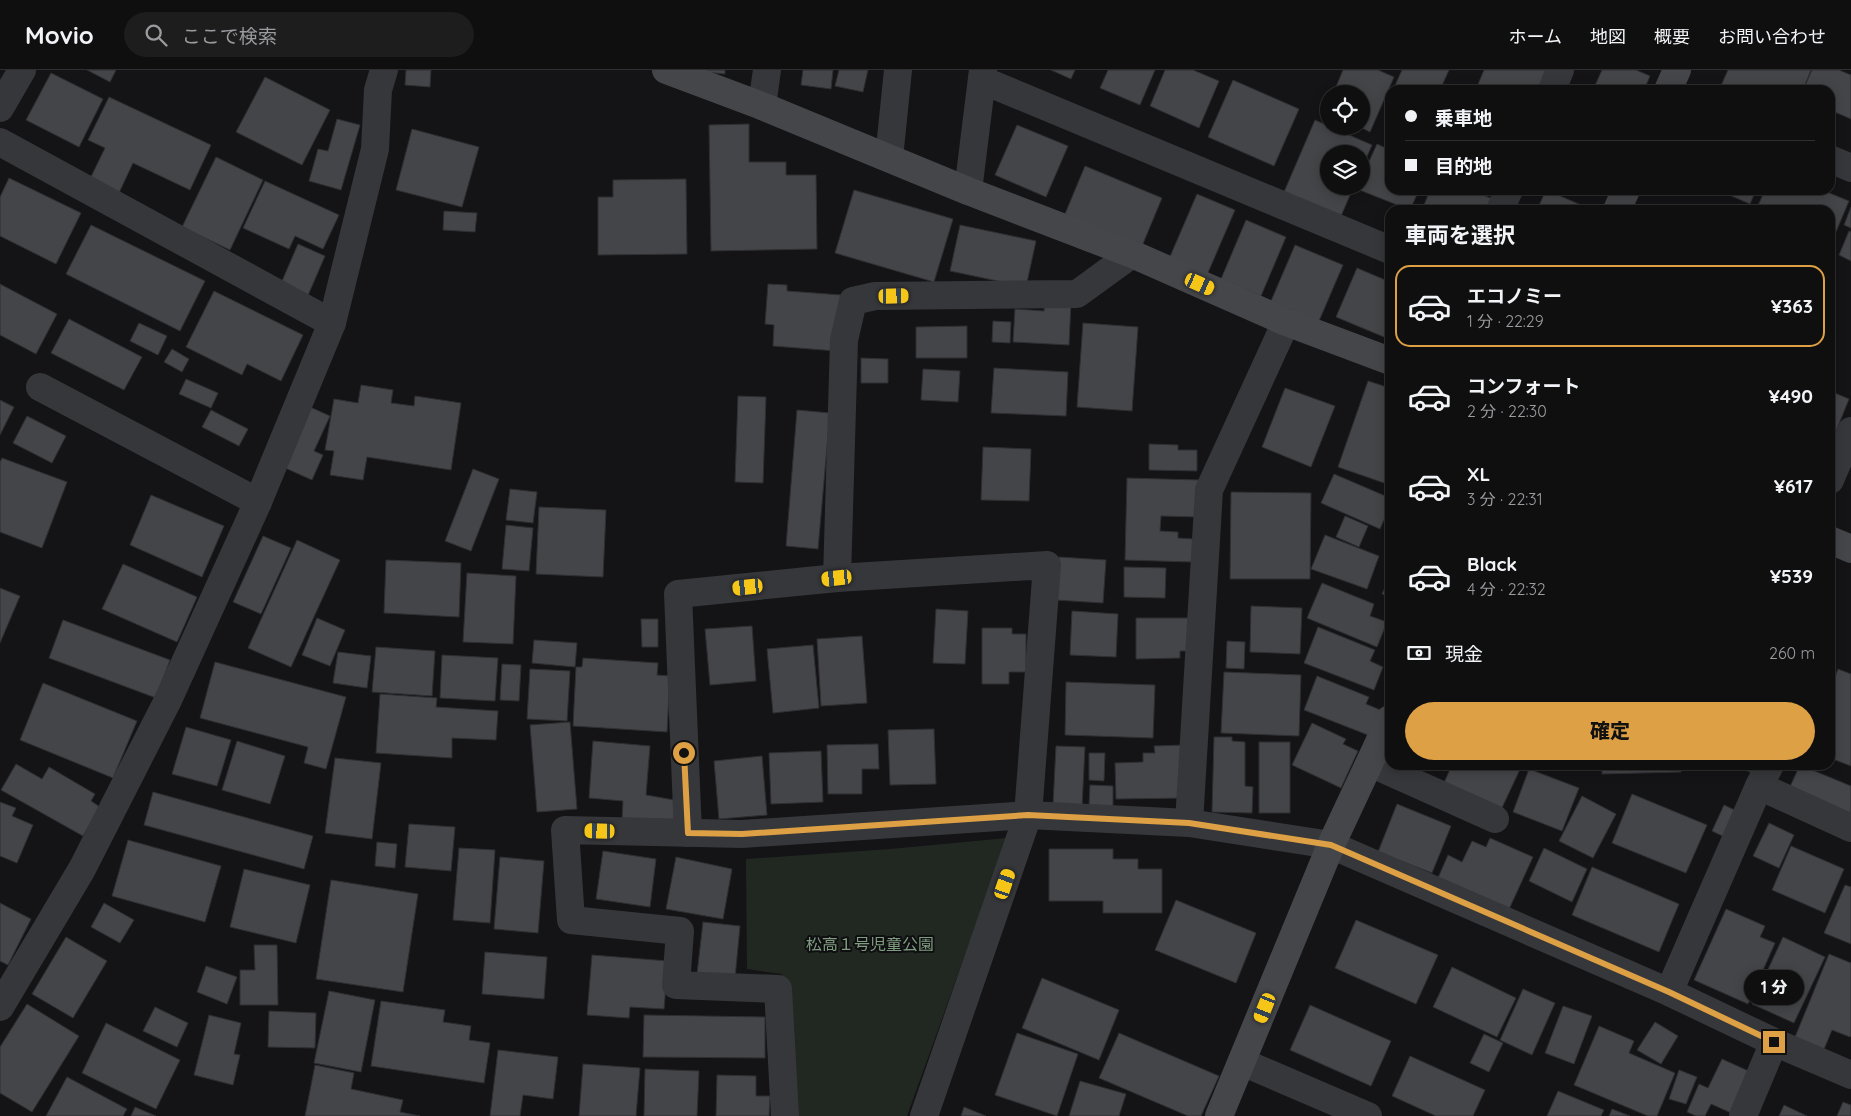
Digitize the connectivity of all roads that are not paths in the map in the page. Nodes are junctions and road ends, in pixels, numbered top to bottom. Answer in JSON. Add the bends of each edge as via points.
{"nodes":[{"id":1,"x":22,"y":70,"type":"edge"},
{"id":2,"x":384,"y":70,"type":"edge"},
{"id":3,"x":666,"y":70,"type":"edge"},
{"id":4,"x":767,"y":70,"type":"edge"},
{"id":5,"x":898,"y":70,"type":"edge"},
{"id":6,"x":1560,"y":70,"type":"edge"},
{"id":7,"x":1677,"y":70,"type":"edge"},
{"id":8,"x":983,"y":75,"type":"edge"},
{"id":9,"x":1554,"y":85,"type":"edge"},
{"id":10,"x":1670,"y":85,"type":"edge"},
{"id":11,"x":762,"y":106,"type":"junction"},
{"id":12,"x":0,"y":108,"type":"edge"},
{"id":13,"x":0,"y":142,"type":"edge"},
{"id":14,"x":889,"y":158,"type":"junction"},
{"id":15,"x":1835,"y":161,"type":"edge"},
{"id":16,"x":1851,"y":168,"type":"edge"},
{"id":17,"x":968,"y":191,"type":"junction"},
{"id":18,"x":1385,"y":248,"type":"edge"},
{"id":19,"x":1132,"y":254,"type":"junction"},
{"id":20,"x":1286,"y":322,"type":"junction"},
{"id":21,"x":332,"y":323,"type":"junction"},
{"id":22,"x":1385,"y":359,"type":"edge"},
{"id":23,"x":40,"y":387,"type":"dead end"},
{"id":24,"x":1851,"y":431,"type":"edge"},
{"id":25,"x":1835,"y":468,"type":"edge"},
{"id":26,"x":258,"y":502,"type":"junction"},
{"id":27,"x":1835,"y":542,"type":"edge"},
{"id":28,"x":1851,"y":549,"type":"edge"},
{"id":29,"x":837,"y":578,"type":"junction"},
{"id":30,"x":1385,"y":730,"type":"edge"},
{"id":31,"x":1370,"y":763,"type":"junction"},
{"id":32,"x":1385,"y":770,"type":"edge"},
{"id":33,"x":1386,"y":770,"type":"edge"},
{"id":34,"x":1764,"y":776,"type":"edge"},
{"id":35,"x":1028,"y":815,"type":"junction"},
{"id":36,"x":1495,"y":819,"type":"dead end"},
{"id":37,"x":1189,"y":823,"type":"junction"},
{"id":38,"x":1851,"y":828,"type":"edge"},
{"id":39,"x":688,"y":833,"type":"junction"},
{"id":40,"x":1331,"y":845,"type":"junction"},
{"id":41,"x":1669,"y":992,"type":"junction"},
{"id":42,"x":0,"y":1006,"type":"edge"},
{"id":43,"x":1774,"y":1042,"type":"junction"},
{"id":44,"x":1242,"y":1062,"type":"junction"},
{"id":45,"x":1851,"y":1075,"type":"edge"},
{"id":46,"x":785,"y":1116,"type":"edge"},
{"id":47,"x":924,"y":1116,"type":"edge"},
{"id":48,"x":1219,"y":1116,"type":"edge"},
{"id":49,"x":1368,"y":1116,"type":"edge"},
{"id":50,"x":1743,"y":1116,"type":"edge"}],
"edges":[{"from":1,"to":12,"type":"street"},
{"from":2,"to":21,"type":"street","via":[[378,90],[375,149]]},
{"from":3,"to":11,"type":"street"},
{"from":4,"to":11,"type":"street"},
{"from":5,"to":14,"type":"street"},
{"from":6,"to":9,"type":"street"},
{"from":7,"to":10,"type":"street"},
{"from":8,"to":17,"type":"street"},
{"from":8,"to":18,"type":"street"},
{"from":11,"to":14,"type":"street"},
{"from":13,"to":21,"type":"street"},
{"from":14,"to":17,"type":"street"},
{"from":15,"to":16,"type":"street"},
{"from":17,"to":19,"type":"street"},
{"from":19,"to":20,"type":"street"},
{"from":19,"to":29,"type":"street","via":[[1077,294],[875,296],[854,301],[844,340]]},
{"from":20,"to":22,"type":"street"},
{"from":20,"to":37,"type":"street","via":[[1209,490]]},
{"from":21,"to":26,"type":"street"},
{"from":23,"to":26,"type":"street"},
{"from":24,"to":25,"type":"street"},
{"from":26,"to":42,"type":"street","via":[[168,700],[82,869]]},
{"from":27,"to":28,"type":"street"},
{"from":29,"to":35,"type":"street","via":[[1047,565]]},
{"from":29,"to":39,"type":"street","via":[[678,594]]},
{"from":30,"to":31,"type":"street"},
{"from":31,"to":32,"type":"street"},
{"from":31,"to":40,"type":"street"},
{"from":33,"to":36,"type":"street"},
{"from":34,"to":38,"type":"street"},
{"from":34,"to":41,"type":"street"},
{"from":35,"to":37,"type":"street"},
{"from":35,"to":39,"type":"street","via":[[742,834]]},
{"from":35,"to":47,"type":"street"},
{"from":37,"to":40,"type":"street"},
{"from":39,"to":46,"type":"street","via":[[566,830],[571,920],[680,931],[676,985],[778,989]]},
{"from":40,"to":41,"type":"street"},
{"from":40,"to":44,"type":"street"},
{"from":41,"to":43,"type":"street"},
{"from":43,"to":45,"type":"street"},
{"from":43,"to":50,"type":"street"},
{"from":44,"to":48,"type":"street"},
{"from":44,"to":49,"type":"street"}]}
